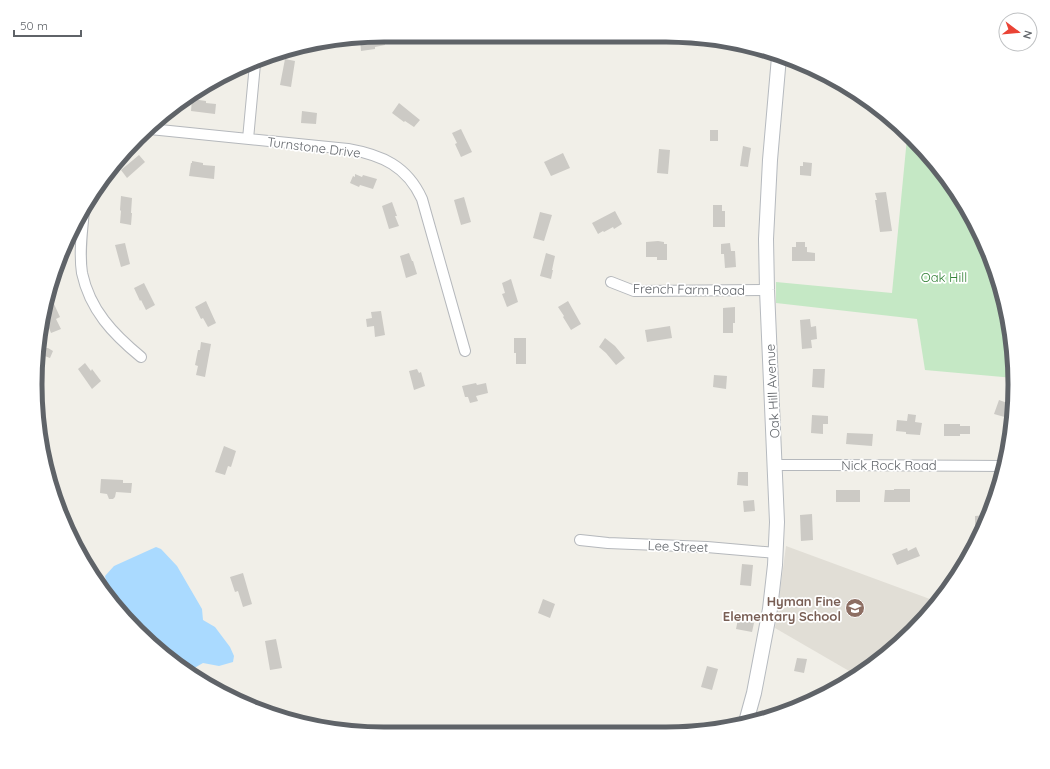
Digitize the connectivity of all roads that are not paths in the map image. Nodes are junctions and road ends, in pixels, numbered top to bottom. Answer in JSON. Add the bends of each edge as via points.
{"nodes":[{"id":1,"x":779,"y":61,"type":"edge"},
{"id":2,"x":256,"y":67,"type":"edge"},
{"id":3,"x":156,"y":130,"type":"edge"},
{"id":4,"x":248,"y":139,"type":"junction"},
{"id":5,"x":82,"y":223,"type":"edge"},
{"id":6,"x":611,"y":282,"type":"dead end"},
{"id":7,"x":767,"y":290,"type":"junction"},
{"id":8,"x":465,"y":351,"type":"dead end"},
{"id":9,"x":142,"y":358,"type":"dead end"},
{"id":10,"x":774,"y":465,"type":"junction"},
{"id":11,"x":998,"y":466,"type":"edge"},
{"id":12,"x":580,"y":540,"type":"dead end"},
{"id":13,"x":776,"y":552,"type":"junction"},
{"id":14,"x":748,"y":716,"type":"edge"}],
"edges":[{"from":1,"to":7,"type":"main road","name":"Oak Hill Avenue","via":[[768,192]]},
{"from":2,"to":4,"type":"street"},
{"from":3,"to":4,"type":"street","name":"Turnstone Drive"},
{"from":4,"to":8,"type":"street","name":"Turnstone Drive","via":[[361,151],[385,159],[403,172],[422,199]]},
{"from":5,"to":9,"type":"street","via":[[82,272],[87,289],[101,317],[111,330]]},
{"from":6,"to":7,"type":"street","name":"French Farm Road","via":[[634,291]]},
{"from":7,"to":10,"type":"main road","name":"Oak Hill Avenue"},
{"from":10,"to":11,"type":"street","name":"Nick Rock Road"},
{"from":10,"to":13,"type":"main road","name":"Oak Hill Avenue"},
{"from":12,"to":13,"type":"street","name":"Lee Street"},
{"from":13,"to":14,"type":"main road","name":"Oak Hill Avenue","via":[[770,609]]}]}
